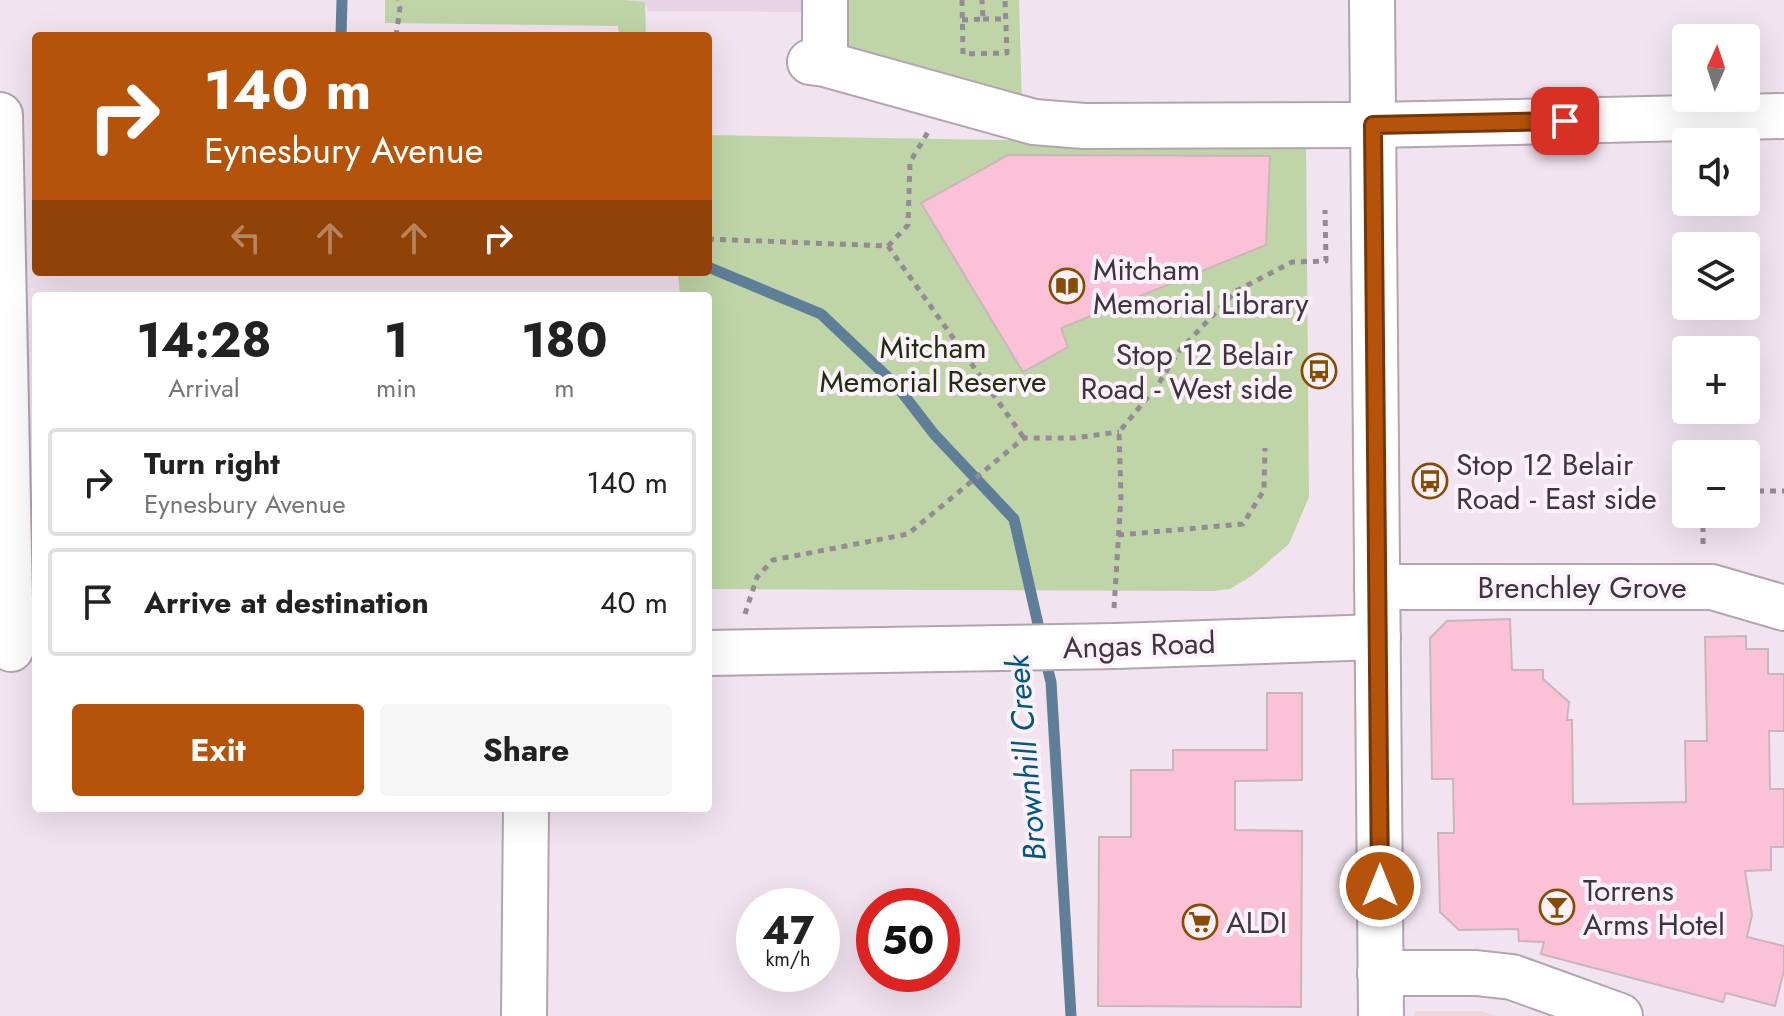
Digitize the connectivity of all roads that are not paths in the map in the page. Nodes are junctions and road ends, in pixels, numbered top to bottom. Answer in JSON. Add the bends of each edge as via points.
{"nodes":[{"id":1,"x":825,"y":0,"type":"edge"},
{"id":2,"x":1372,"y":0,"type":"edge"},
{"id":3,"x":0,"y":115,"type":"edge"},
{"id":4,"x":1784,"y":116,"type":"edge"},
{"id":5,"x":1373,"y":125,"type":"junction"},
{"id":6,"x":1377,"y":587,"type":"junction"},
{"id":7,"x":1784,"y":608,"type":"edge"},
{"id":8,"x":1378,"y":637,"type":"junction"},
{"id":9,"x":16,"y":649,"type":"edge"},
{"id":10,"x":720,"y":653,"type":"edge"},
{"id":11,"x":526,"y":812,"type":"edge"},
{"id":12,"x":1380,"y":973,"type":"junction"},
{"id":13,"x":524,"y":1016,"type":"edge"},
{"id":14,"x":1381,"y":1016,"type":"edge"},
{"id":15,"x":1620,"y":1016,"type":"edge"}],
"edges":[{"from":1,"to":5,"type":"street","via":[[818,63],[1034,122]]},
{"from":2,"to":5,"type":"street"},
{"from":3,"to":9,"type":"street"},
{"from":4,"to":5,"type":"street"},
{"from":5,"to":6,"type":"street"},
{"from":6,"to":7,"type":"street","name":"Brenchley Grove","via":[[1712,587]]},
{"from":6,"to":8,"type":"street"},
{"from":8,"to":10,"type":"street","name":"Angas Road"},
{"from":8,"to":12,"type":"street"},
{"from":11,"to":13,"type":"street"},
{"from":12,"to":14,"type":"street"},
{"from":12,"to":15,"type":"street","via":[[1512,977]]}]}
